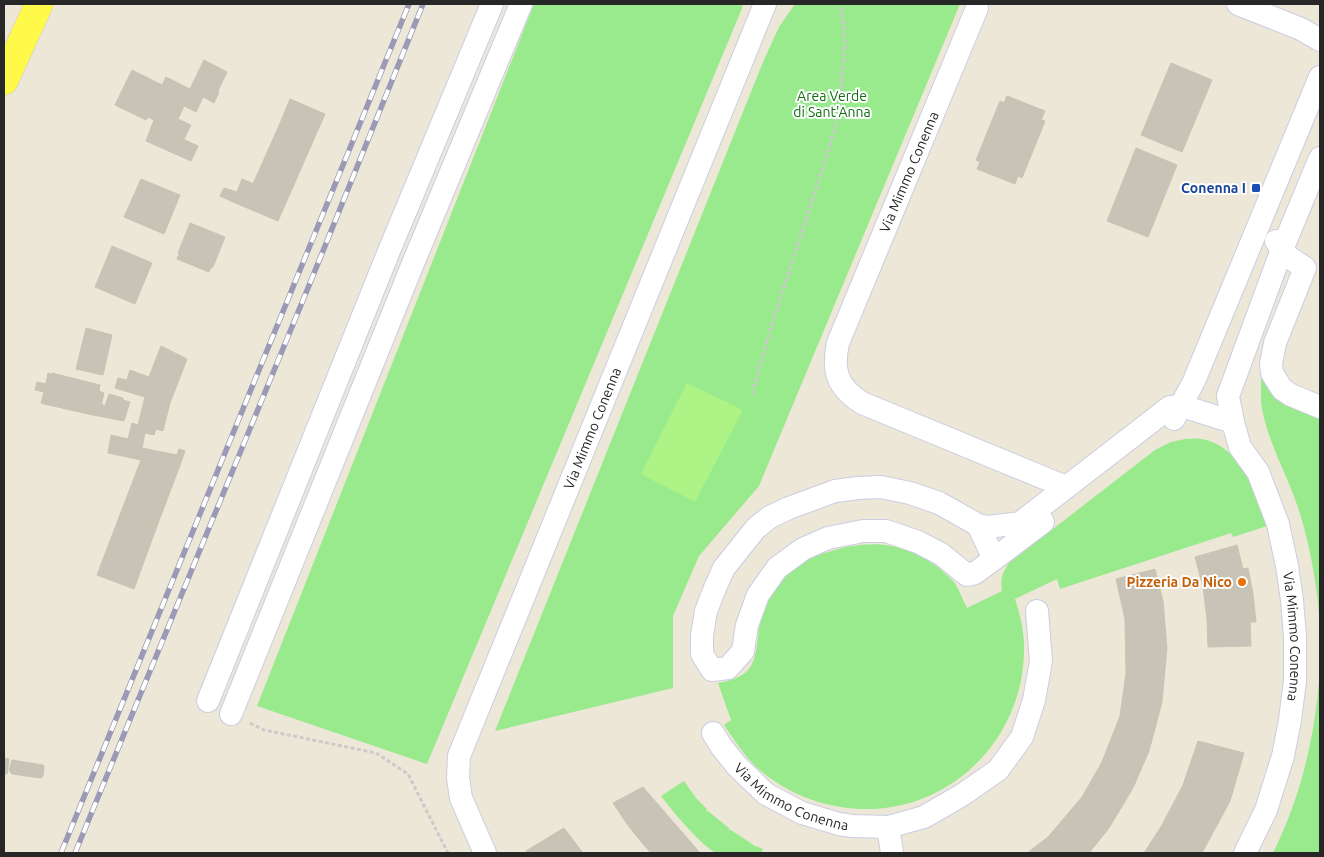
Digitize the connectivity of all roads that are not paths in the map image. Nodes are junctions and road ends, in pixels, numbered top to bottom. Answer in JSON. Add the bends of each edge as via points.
{"nodes":[{"id":1,"x":39,"y":4,"type":"edge"},
{"id":2,"x":492,"y":4,"type":"edge"},
{"id":3,"x":521,"y":4,"type":"edge"},
{"id":4,"x":765,"y":4,"type":"edge"},
{"id":5,"x":1238,"y":4,"type":"edge"},
{"id":6,"x":977,"y":8,"type":"dead end"},
{"id":7,"x":1320,"y":40,"type":"edge"},
{"id":8,"x":1320,"y":78,"type":"edge"},
{"id":9,"x":4,"y":81,"type":"edge"},
{"id":10,"x":1320,"y":158,"type":"edge"},
{"id":11,"x":1273,"y":190,"type":"junction"},
{"id":12,"x":1305,"y":196,"type":"junction"},
{"id":13,"x":1254,"y":241,"type":"junction"},
{"id":14,"x":1281,"y":252,"type":"junction"},
{"id":15,"x":1182,"y":406,"type":"junction"},
{"id":16,"x":1320,"y":408,"type":"edge"},
{"id":17,"x":1234,"y":422,"type":"junction"},
{"id":18,"x":1066,"y":487,"type":"junction"},
{"id":19,"x":978,"y":526,"type":"junction"},
{"id":20,"x":994,"y":559,"type":"junction"},
{"id":21,"x":1037,"y":611,"type":"dead end"},
{"id":22,"x":208,"y":701,"type":"dead end"},
{"id":23,"x":231,"y":714,"type":"road end"},
{"id":24,"x":713,"y":733,"type":"dead end"},
{"id":25,"x":888,"y":827,"type":"junction"},
{"id":26,"x":485,"y":853,"type":"edge"},
{"id":27,"x":892,"y":853,"type":"edge"},
{"id":28,"x":1245,"y":853,"type":"edge"}],
"edges":[{"from":1,"to":9,"type":"main road"},
{"from":2,"to":22,"type":"street"},
{"from":3,"to":23,"type":"street"},
{"from":4,"to":26,"type":"street","name":"Via Mimmo Conenna","via":[[459,756],[461,798]]},
{"from":5,"to":7,"type":"street"},
{"from":6,"to":18,"type":"street","name":"Via Mimmo Conenna","via":[[838,343],[835,368],[845,389],[862,403]]},
{"from":8,"to":11,"type":"street"},
{"from":10,"to":12,"type":"street","name":"Via Mimmo Conenna"},
{"from":11,"to":12,"type":"street","via":[[1286,200]]},
{"from":11,"to":13,"type":"street"},
{"from":12,"to":14,"type":"street","name":"Via Mimmo Conenna"},
{"from":13,"to":14,"type":"street","via":[[1273,239]]},
{"from":13,"to":15,"type":"street"},
{"from":14,"to":16,"type":"street","via":[[1305,268],[1275,343],[1272,373],[1282,389]]},
{"from":14,"to":17,"type":"street","name":"Via Mimmo Conenna","via":[[1228,396]]},
{"from":15,"to":17,"type":"street"},
{"from":15,"to":18,"type":"street","via":[[1170,407]]},
{"from":15,"to":20,"type":"street","via":[[1170,426]]},
{"from":17,"to":28,"type":"street","name":"Via Mimmo Conenna","via":[[1240,447],[1258,472],[1278,524],[1295,637],[1295,681],[1283,756],[1266,810]]},
{"from":18,"to":19,"type":"street","via":[[1020,523]]},
{"from":19,"to":20,"type":"street"},
{"from":19,"to":20,"type":"street","via":[[939,503],[881,487],[836,491],[789,508],[756,528],[724,568],[706,611],[702,654],[712,670],[728,668],[743,652],[747,625],[758,595],[777,568],[803,548],[828,538],[864,531],[886,531],[941,554],[967,575]]},
{"from":21,"to":25,"type":"street","name":"Via Mimmo Conenna","via":[[1041,661],[1034,700],[1022,737],[998,770],[962,795],[924,817]]},
{"from":24,"to":25,"type":"street","name":"Via Mimmo Conenna","via":[[736,765],[766,794],[802,813],[839,824]]},
{"from":25,"to":27,"type":"street"}]}
